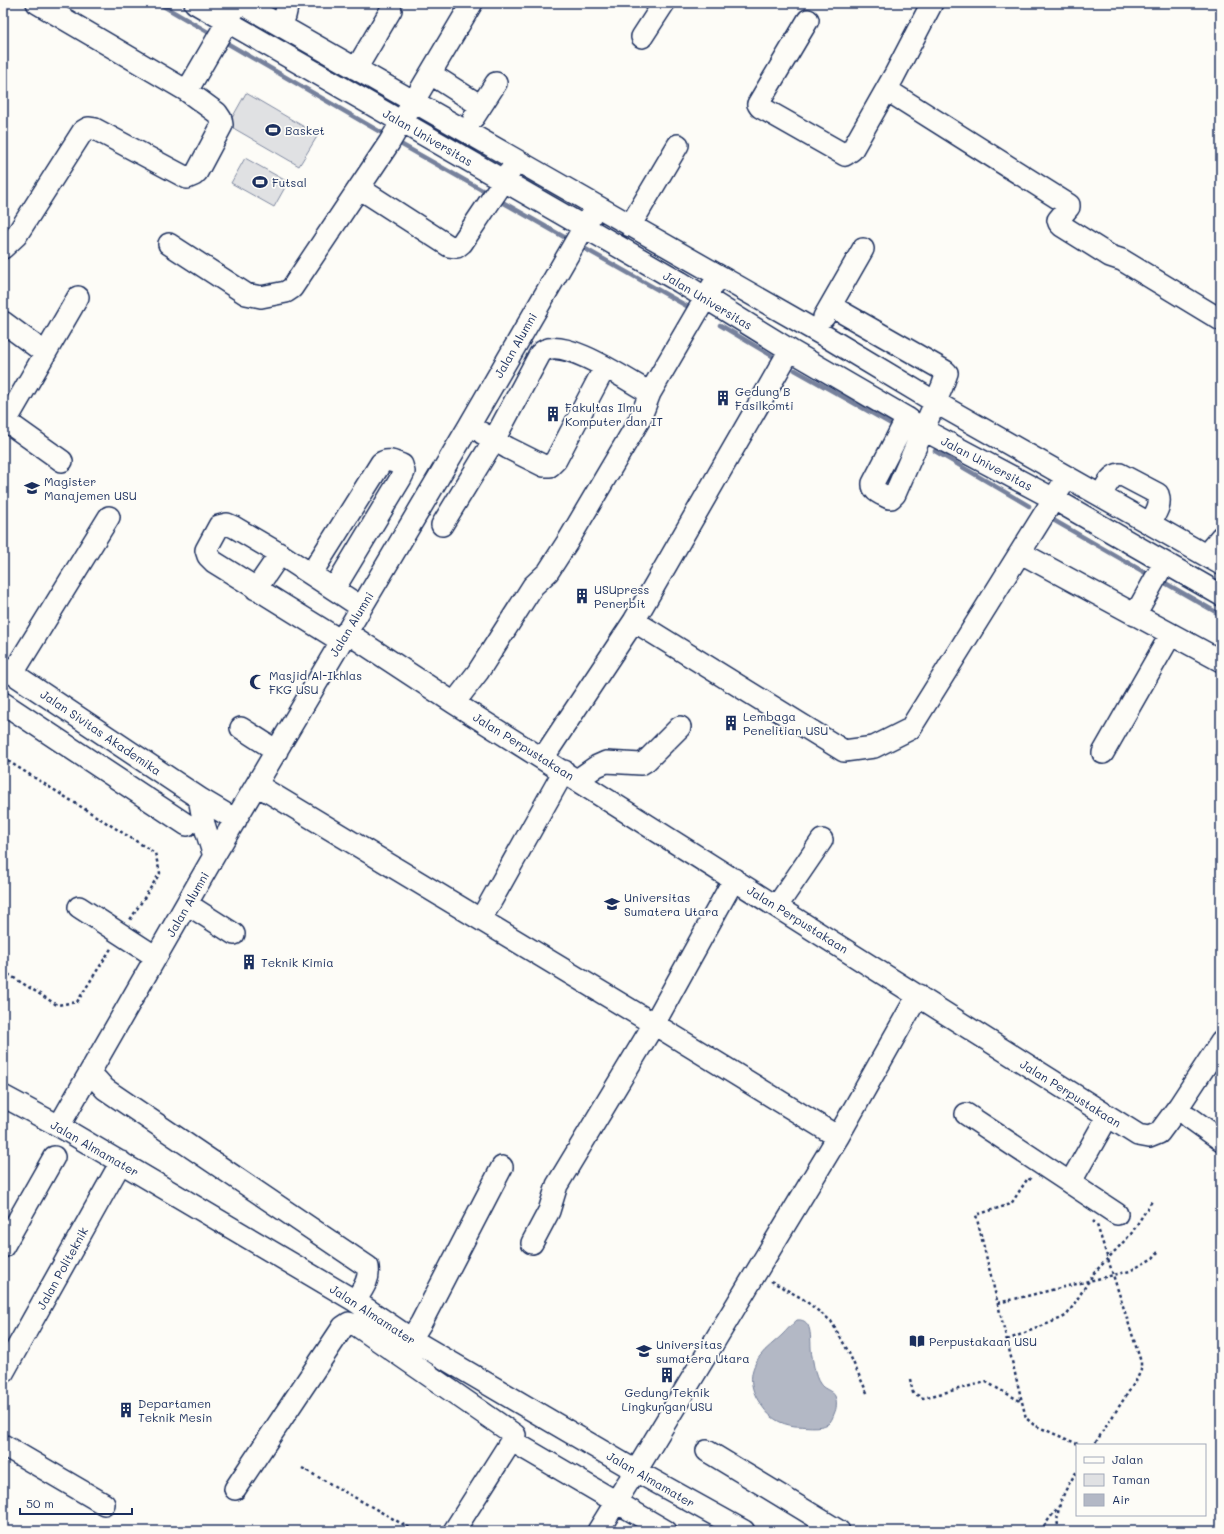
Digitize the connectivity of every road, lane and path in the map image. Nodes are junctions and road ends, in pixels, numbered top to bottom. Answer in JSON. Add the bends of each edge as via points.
{"nodes":[{"id":1,"x":37,"y":3,"type":"edge"},
{"id":2,"x":195,"y":3,"type":"edge"},
{"id":3,"x":240,"y":3,"type":"edge"},
{"id":4,"x":288,"y":3,"type":"edge"},
{"id":5,"x":472,"y":3,"type":"edge"},
{"id":6,"x":664,"y":3,"type":"edge"},
{"id":7,"x":932,"y":3,"type":"edge"},
{"id":8,"x":391,"y":10,"type":"dead end"},
{"id":9,"x":808,"y":20,"type":"dead end"},
{"id":10,"x":227,"y":21,"type":"junction"},
{"id":11,"x":280,"y":25,"type":"junction"},
{"id":12,"x":642,"y":37,"type":"dead end"},
{"id":13,"x":356,"y":69,"type":"junction"},
{"id":14,"x":431,"y":74,"type":"junction"},
{"id":15,"x":496,"y":83,"type":"dead end"},
{"id":16,"x":886,"y":90,"type":"junction"},
{"id":17,"x":187,"y":91,"type":"junction"},
{"id":18,"x":414,"y":102,"type":"junction"},
{"id":19,"x":481,"y":106,"type":"junction"},
{"id":20,"x":401,"y":122,"type":"junction"},
{"id":21,"x":465,"y":131,"type":"junction"},
{"id":22,"x":678,"y":145,"type":"dead end"},
{"id":23,"x":517,"y":161,"type":"junction"},
{"id":24,"x":359,"y":188,"type":"junction"},
{"id":25,"x":496,"y":192,"type":"junction"},
{"id":26,"x":596,"y":206,"type":"junction"},
{"id":27,"x":630,"y":226,"type":"junction"},
{"id":28,"x":584,"y":227,"type":"junction"},
{"id":29,"x":169,"y":244,"type":"dead end"},
{"id":30,"x":4,"y":249,"type":"edge"},
{"id":31,"x":862,"y":249,"type":"dead end"},
{"id":32,"x":690,"y":260,"type":"junction"},
{"id":33,"x":717,"y":276,"type":"junction"},
{"id":34,"x":680,"y":282,"type":"junction"},
{"id":35,"x":78,"y":297,"type":"dead end"},
{"id":36,"x":706,"y":298,"type":"junction"},
{"id":37,"x":831,"y":306,"type":"junction"},
{"id":38,"x":1221,"y":320,"type":"edge"},
{"id":39,"x":3,"y":322,"type":"edge"},
{"id":40,"x":822,"y":335,"type":"junction"},
{"id":41,"x":790,"y":350,"type":"junction"},
{"id":42,"x":45,"y":353,"type":"junction"},
{"id":43,"x":815,"y":364,"type":"junction"},
{"id":44,"x":605,"y":368,"type":"junction"},
{"id":45,"x":650,"y":393,"type":"junction"},
{"id":46,"x":935,"y":402,"type":"junction"},
{"id":47,"x":4,"y":420,"type":"edge"},
{"id":48,"x":915,"y":424,"type":"junction"},
{"id":49,"x":469,"y":426,"type":"junction"},
{"id":50,"x":494,"y":440,"type":"junction"},
{"id":51,"x":62,"y":461,"type":"dead end"},
{"id":52,"x":1059,"y":471,"type":"junction"},
{"id":53,"x":1046,"y":494,"type":"junction"},
{"id":54,"x":1109,"y":500,"type":"junction"},
{"id":55,"x":109,"y":517,"type":"dead end"},
{"id":56,"x":1150,"y":523,"type":"junction"},
{"id":57,"x":442,"y":525,"type":"dead end"},
{"id":58,"x":1104,"y":529,"type":"junction"},
{"id":59,"x":1221,"y":537,"type":"edge"},
{"id":60,"x":1020,"y":553,"type":"junction"},
{"id":61,"x":280,"y":554,"type":"junction"},
{"id":62,"x":1208,"y":556,"type":"edge"},
{"id":63,"x":1164,"y":562,"type":"junction"},
{"id":64,"x":1183,"y":573,"type":"junction"},
{"id":65,"x":311,"y":574,"type":"junction"},
{"id":66,"x":256,"y":589,"type":"junction"},
{"id":67,"x":334,"y":589,"type":"junction"},
{"id":68,"x":1221,"y":595,"type":"edge"},
{"id":69,"x":361,"y":607,"type":"junction"},
{"id":70,"x":1135,"y":615,"type":"junction"},
{"id":71,"x":634,"y":621,"type":"junction"},
{"id":72,"x":1171,"y":634,"type":"junction"},
{"id":73,"x":348,"y":638,"type":"junction"},
{"id":74,"x":1221,"y":661,"type":"edge"},
{"id":75,"x":8,"y":670,"type":"edge"},
{"id":76,"x":3,"y":703,"type":"edge"},
{"id":77,"x":454,"y":703,"type":"junction"},
{"id":78,"x":94,"y":727,"type":"junction"},
{"id":79,"x":680,"y":727,"type":"dead end"},
{"id":80,"x":241,"y":728,"type":"dead end"},
{"id":81,"x":277,"y":751,"type":"junction"},
{"id":82,"x":77,"y":752,"type":"junction"},
{"id":83,"x":1103,"y":753,"type":"dead end"},
{"id":84,"x":543,"y":758,"type":"junction"},
{"id":85,"x":571,"y":776,"type":"junction"},
{"id":86,"x":257,"y":785,"type":"junction"},
{"id":87,"x":200,"y":798,"type":"junction"},
{"id":88,"x":236,"y":820,"type":"junction"},
{"id":89,"x":187,"y":825,"type":"dead end"},
{"id":90,"x":822,"y":840,"type":"dead end"},
{"id":91,"x":214,"y":856,"type":"junction"},
{"id":92,"x":734,"y":879,"type":"junction"},
{"id":93,"x":187,"y":904,"type":"junction"},
{"id":94,"x":777,"y":906,"type":"junction"},
{"id":95,"x":79,"y":907,"type":"dead end"},
{"id":96,"x":481,"y":919,"type":"junction"},
{"id":97,"x":234,"y":934,"type":"dead end"},
{"id":98,"x":156,"y":957,"type":"junction"},
{"id":99,"x":918,"y":996,"type":"junction"},
{"id":100,"x":654,"y":1024,"type":"junction"},
{"id":101,"x":1221,"y":1042,"type":"edge"},
{"id":102,"x":97,"y":1080,"type":"dead end"},
{"id":103,"x":3,"y":1096,"type":"edge"},
{"id":104,"x":1104,"y":1113,"type":"junction"},
{"id":105,"x":966,"y":1114,"type":"dead end"},
{"id":106,"x":1189,"y":1117,"type":"dead end"},
{"id":107,"x":52,"y":1122,"type":"junction"},
{"id":108,"x":1218,"y":1131,"type":"edge"},
{"id":109,"x":838,"y":1137,"type":"junction"},
{"id":110,"x":54,"y":1157,"type":"dead end"},
{"id":111,"x":121,"y":1162,"type":"junction"},
{"id":112,"x":502,"y":1167,"type":"dead end"},
{"id":113,"x":1066,"y":1180,"type":"junction"},
{"id":114,"x":1034,"y":1182,"type":"dead end"},
{"id":115,"x":1152,"y":1201,"type":"dead end"},
{"id":116,"x":1117,"y":1214,"type":"dead end"},
{"id":117,"x":1087,"y":1216,"type":"dead end"},
{"id":118,"x":532,"y":1243,"type":"dead end"},
{"id":119,"x":3,"y":1247,"type":"edge"},
{"id":120,"x":1158,"y":1252,"type":"dead end"},
{"id":121,"x":1108,"y":1258,"type":"junction"},
{"id":122,"x":756,"y":1272,"type":"junction"},
{"id":123,"x":1113,"y":1275,"type":"junction"},
{"id":124,"x":1089,"y":1281,"type":"junction"},
{"id":125,"x":355,"y":1300,"type":"junction"},
{"id":126,"x":998,"y":1303,"type":"junction"},
{"id":127,"x":411,"y":1339,"type":"junction"},
{"id":128,"x":1007,"y":1340,"type":"junction"},
{"id":129,"x":3,"y":1374,"type":"edge"},
{"id":130,"x":910,"y":1379,"type":"dead end"},
{"id":131,"x":868,"y":1395,"type":"dead end"},
{"id":132,"x":1022,"y":1402,"type":"junction"},
{"id":133,"x":512,"y":1441,"type":"junction"},
{"id":134,"x":1078,"y":1444,"type":"edge"},
{"id":135,"x":1095,"y":1444,"type":"edge"},
{"id":136,"x":3,"y":1445,"type":"edge"},
{"id":137,"x":707,"y":1451,"type":"dead end"},
{"id":138,"x":302,"y":1468,"type":"dead end"},
{"id":139,"x":636,"y":1471,"type":"junction"},
{"id":140,"x":1076,"y":1472,"type":"edge"},
{"id":141,"x":235,"y":1488,"type":"dead end"},
{"id":142,"x":616,"y":1502,"type":"junction"},
{"id":143,"x":104,"y":1504,"type":"dead end"},
{"id":144,"x":1060,"y":1505,"type":"junction"},
{"id":145,"x":1058,"y":1529,"type":"edge"},
{"id":146,"x":415,"y":1531,"type":"edge"},
{"id":147,"x":454,"y":1531,"type":"edge"},
{"id":148,"x":598,"y":1531,"type":"edge"},
{"id":149,"x":666,"y":1531,"type":"edge"},
{"id":150,"x":744,"y":1531,"type":"edge"},
{"id":151,"x":839,"y":1531,"type":"edge"},
{"id":152,"x":1040,"y":1531,"type":"edge"},
{"id":153,"x":1062,"y":1531,"type":"edge"}],
"edges":[{"from":1,"to":17,"type":"street"},
{"from":2,"to":10,"type":"street","name":"Jalan Universitas"},
{"from":3,"to":10,"type":"street"},
{"from":3,"to":11,"type":"street","name":"Jalan Universitas"},
{"from":4,"to":11,"type":"street"},
{"from":5,"to":14,"type":"street"},
{"from":6,"to":12,"type":"street"},
{"from":7,"to":16,"type":"street"},
{"from":8,"to":13,"type":"street"},
{"from":9,"to":16,"type":"street","via":[[759,102],[760,107],[847,155]]},
{"from":10,"to":17,"type":"street"},
{"from":10,"to":20,"type":"street","name":"Jalan Universitas"},
{"from":11,"to":13,"type":"street","name":"Jalan Universitas"},
{"from":13,"to":18,"type":"street","name":"Jalan Universitas"},
{"from":14,"to":18,"type":"street"},
{"from":14,"to":19,"type":"street"},
{"from":15,"to":19,"type":"street"},
{"from":16,"to":38,"type":"street","via":[[1069,205],[1058,220],[1062,226]]},
{"from":17,"to":30,"type":"street","via":[[217,113],[222,125],[194,175],[186,178],[95,129],[88,128],[83,131],[16,236]]},
{"from":18,"to":20,"type":"street"},
{"from":18,"to":21,"type":"street","name":"Jalan Universitas"},
{"from":19,"to":21,"type":"street"},
{"from":20,"to":24,"type":"street"},
{"from":20,"to":25,"type":"street","name":"Jalan Universitas"},
{"from":21,"to":23,"type":"street","name":"Jalan Universitas"},
{"from":22,"to":27,"type":"street"},
{"from":23,"to":25,"type":"street"},
{"from":23,"to":26,"type":"street","name":"Jalan Universitas"},
{"from":24,"to":25,"type":"street","via":[[449,246],[456,247],[462,243]]},
{"from":24,"to":29,"type":"street","via":[[297,281],[286,292],[261,297],[246,294]]},
{"from":25,"to":28,"type":"street","name":"Jalan Universitas"},
{"from":26,"to":27,"type":"street","name":"Jalan Universitas"},
{"from":26,"to":28,"type":"street","name":"Jalan Alumni"},
{"from":27,"to":32,"type":"street","name":"Jalan Universitas"},
{"from":28,"to":34,"type":"street","name":"Jalan Universitas"},
{"from":28,"to":49,"type":"street","name":"Jalan Alumni"},
{"from":31,"to":37,"type":"street"},
{"from":32,"to":33,"type":"street","name":"Jalan Universitas"},
{"from":32,"to":34,"type":"street"},
{"from":33,"to":36,"type":"street"},
{"from":33,"to":40,"type":"street","name":"Jalan Universitas"},
{"from":34,"to":36,"type":"street","name":"Jalan Universitas"},
{"from":35,"to":42,"type":"street"},
{"from":36,"to":41,"type":"street","name":"Jalan Universitas"},
{"from":36,"to":45,"type":"street"},
{"from":37,"to":40,"type":"street"},
{"from":37,"to":46,"type":"street","via":[[945,371],[946,376]]},
{"from":39,"to":42,"type":"street"},
{"from":40,"to":43,"type":"street"},
{"from":40,"to":46,"type":"street","name":"Jalan Universitas"},
{"from":41,"to":43,"type":"street","name":"Jalan Universitas"},
{"from":41,"to":71,"type":"street"},
{"from":42,"to":47,"type":"street"},
{"from":43,"to":48,"type":"street","name":"Jalan Universitas"},
{"from":44,"to":45,"type":"street"},
{"from":44,"to":50,"type":"street","via":[[561,348],[544,350]]},
{"from":44,"to":50,"type":"street","via":[[556,460],[550,466],[544,466]]},
{"from":45,"to":77,"type":"street","via":[[640,419],[552,566],[533,586],[478,672]]},
{"from":46,"to":48,"type":"street"},
{"from":46,"to":52,"type":"street","name":"Jalan Universitas"},
{"from":47,"to":51,"type":"street"},
{"from":48,"to":53,"type":"street","name":"Jalan Universitas"},
{"from":49,"to":50,"type":"street"},
{"from":49,"to":69,"type":"street","name":"Jalan Alumni"},
{"from":50,"to":57,"type":"street"},
{"from":52,"to":53,"type":"street"},
{"from":52,"to":54,"type":"street","name":"Jalan Universitas"},
{"from":53,"to":58,"type":"street","name":"Jalan Universitas"},
{"from":53,"to":60,"type":"street"},
{"from":54,"to":56,"type":"street","name":"Jalan Universitas"},
{"from":54,"to":56,"type":"street","via":[[1111,479],[1120,474],[1158,494],[1159,507]]},
{"from":54,"to":58,"type":"street"},
{"from":55,"to":75,"type":"street"},
{"from":56,"to":62,"type":"street","name":"Jalan Universitas"},
{"from":58,"to":63,"type":"street","name":"Jalan Universitas"},
{"from":59,"to":62,"type":"street"},
{"from":60,"to":70,"type":"street"},
{"from":60,"to":71,"type":"street","via":[[910,729],[874,747],[844,751]]},
{"from":61,"to":65,"type":"street"},
{"from":61,"to":66,"type":"street"},
{"from":61,"to":66,"type":"street","name":"Jalan Perpustakaan","via":[[234,527],[227,524],[219,526],[206,550],[208,556]]},
{"from":62,"to":64,"type":"street"},
{"from":63,"to":64,"type":"street","name":"Jalan Universitas"},
{"from":63,"to":70,"type":"street"},
{"from":64,"to":68,"type":"street","name":"Jalan Universitas"},
{"from":65,"to":67,"type":"street"},
{"from":65,"to":67,"type":"street","via":[[380,463],[388,460],[402,465],[404,472],[401,478]]},
{"from":66,"to":73,"type":"street","name":"Jalan Perpustakaan"},
{"from":67,"to":69,"type":"street"},
{"from":69,"to":73,"type":"street","name":"Jalan Alumni"},
{"from":70,"to":72,"type":"street"},
{"from":71,"to":84,"type":"street"},
{"from":72,"to":74,"type":"street"},
{"from":72,"to":83,"type":"street"},
{"from":73,"to":77,"type":"street","name":"Jalan Perpustakaan"},
{"from":73,"to":81,"type":"street","name":"Jalan Alumni"},
{"from":75,"to":78,"type":"street","name":"Jalan Sivitas Akademika"},
{"from":76,"to":82,"type":"street"},
{"from":77,"to":84,"type":"street","name":"Jalan Perpustakaan"},
{"from":78,"to":82,"type":"street"},
{"from":78,"to":87,"type":"street","name":"Jalan Sivitas Akademika"},
{"from":79,"to":85,"type":"street","via":[[641,764],[606,762]]},
{"from":80,"to":81,"type":"street"},
{"from":81,"to":86,"type":"street","name":"Jalan Alumni"},
{"from":82,"to":89,"type":"street"},
{"from":84,"to":85,"type":"street","name":"Jalan Perpustakaan"},
{"from":85,"to":92,"type":"street","name":"Jalan Perpustakaan"},
{"from":85,"to":96,"type":"street"},
{"from":86,"to":88,"type":"street","name":"Jalan Alumni"},
{"from":86,"to":96,"type":"street"},
{"from":87,"to":88,"type":"street","name":"Jalan Sivitas Akademika"},
{"from":87,"to":91,"type":"street","via":[[204,824]]},
{"from":88,"to":91,"type":"street","name":"Jalan Alumni"},
{"from":90,"to":94,"type":"street"},
{"from":91,"to":93,"type":"street","name":"Jalan Alumni"},
{"from":92,"to":94,"type":"street","name":"Jalan Perpustakaan"},
{"from":92,"to":100,"type":"street"},
{"from":93,"to":97,"type":"street"},
{"from":93,"to":98,"type":"street","name":"Jalan Alumni"},
{"from":94,"to":99,"type":"street","name":"Jalan Perpustakaan"},
{"from":95,"to":98,"type":"street"},
{"from":96,"to":100,"type":"street"},
{"from":98,"to":107,"type":"street","name":"Jalan Alumni"},
{"from":99,"to":104,"type":"street","name":"Jalan Perpustakaan"},
{"from":99,"to":109,"type":"street"},
{"from":100,"to":109,"type":"street"},
{"from":100,"to":118,"type":"street","via":[[557,1185],[549,1211]]},
{"from":101,"to":104,"type":"street","name":"Jalan Perpustakaan","via":[[1180,1106],[1158,1133],[1149,1137],[1138,1135]]},
{"from":102,"to":125,"type":"street","via":[[105,1089],[368,1267],[367,1282]]},
{"from":103,"to":107,"type":"street","name":"Jalan Almamater"},
{"from":104,"to":113,"type":"street"},
{"from":105,"to":113,"type":"street"},
{"from":106,"to":108,"type":"street"},
{"from":107,"to":111,"type":"street","name":"Jalan Almamater"},
{"from":109,"to":122,"type":"street"},
{"from":110,"to":119,"type":"street"},
{"from":111,"to":125,"type":"street","name":"Jalan Almamater"},
{"from":111,"to":129,"type":"street","name":"Jalan Politeknik"},
{"from":112,"to":127,"type":"street"},
{"from":113,"to":116,"type":"street"},
{"from":114,"to":126,"type":"path","via":[[1028,1178],[1011,1204],[976,1214]]},
{"from":115,"to":121,"type":"path","via":[[1131,1234]]},
{"from":117,"to":121,"type":"path","via":[[1097,1225]]},
{"from":120,"to":123,"type":"path","via":[[1142,1265]]},
{"from":121,"to":123,"type":"path"},
{"from":121,"to":124,"type":"path"},
{"from":122,"to":131,"type":"path","via":[[803,1299],[831,1321]]},
{"from":122,"to":139,"type":"street"},
{"from":123,"to":124,"type":"path"},
{"from":123,"to":135,"type":"path","via":[[1141,1370]]},
{"from":124,"to":126,"type":"path"},
{"from":124,"to":128,"type":"path","via":[[1072,1308],[1062,1318]]},
{"from":125,"to":127,"type":"street","name":"Jalan Almamater"},
{"from":126,"to":128,"type":"path"},
{"from":127,"to":139,"type":"street","name":"Jalan Almamater"},
{"from":128,"to":132,"type":"path"},
{"from":130,"to":132,"type":"path","via":[[913,1393],[923,1398],[986,1382]]},
{"from":132,"to":134,"type":"path","via":[[1029,1422]]},
{"from":133,"to":141,"type":"street","via":[[514,1434],[356,1325],[349,1323],[343,1327]]},
{"from":133,"to":142,"type":"street"},
{"from":133,"to":147,"type":"street"},
{"from":136,"to":143,"type":"street"},
{"from":137,"to":151,"type":"street"},
{"from":138,"to":146,"type":"path"},
{"from":139,"to":142,"type":"street"},
{"from":139,"to":150,"type":"street","name":"Jalan Almamater"},
{"from":140,"to":144,"type":"path"},
{"from":142,"to":148,"type":"street"},
{"from":142,"to":149,"type":"street"},
{"from":144,"to":145,"type":"path","via":[[1056,1521]]},
{"from":144,"to":152,"type":"path"},
{"from":145,"to":153,"type":"path"}]}
